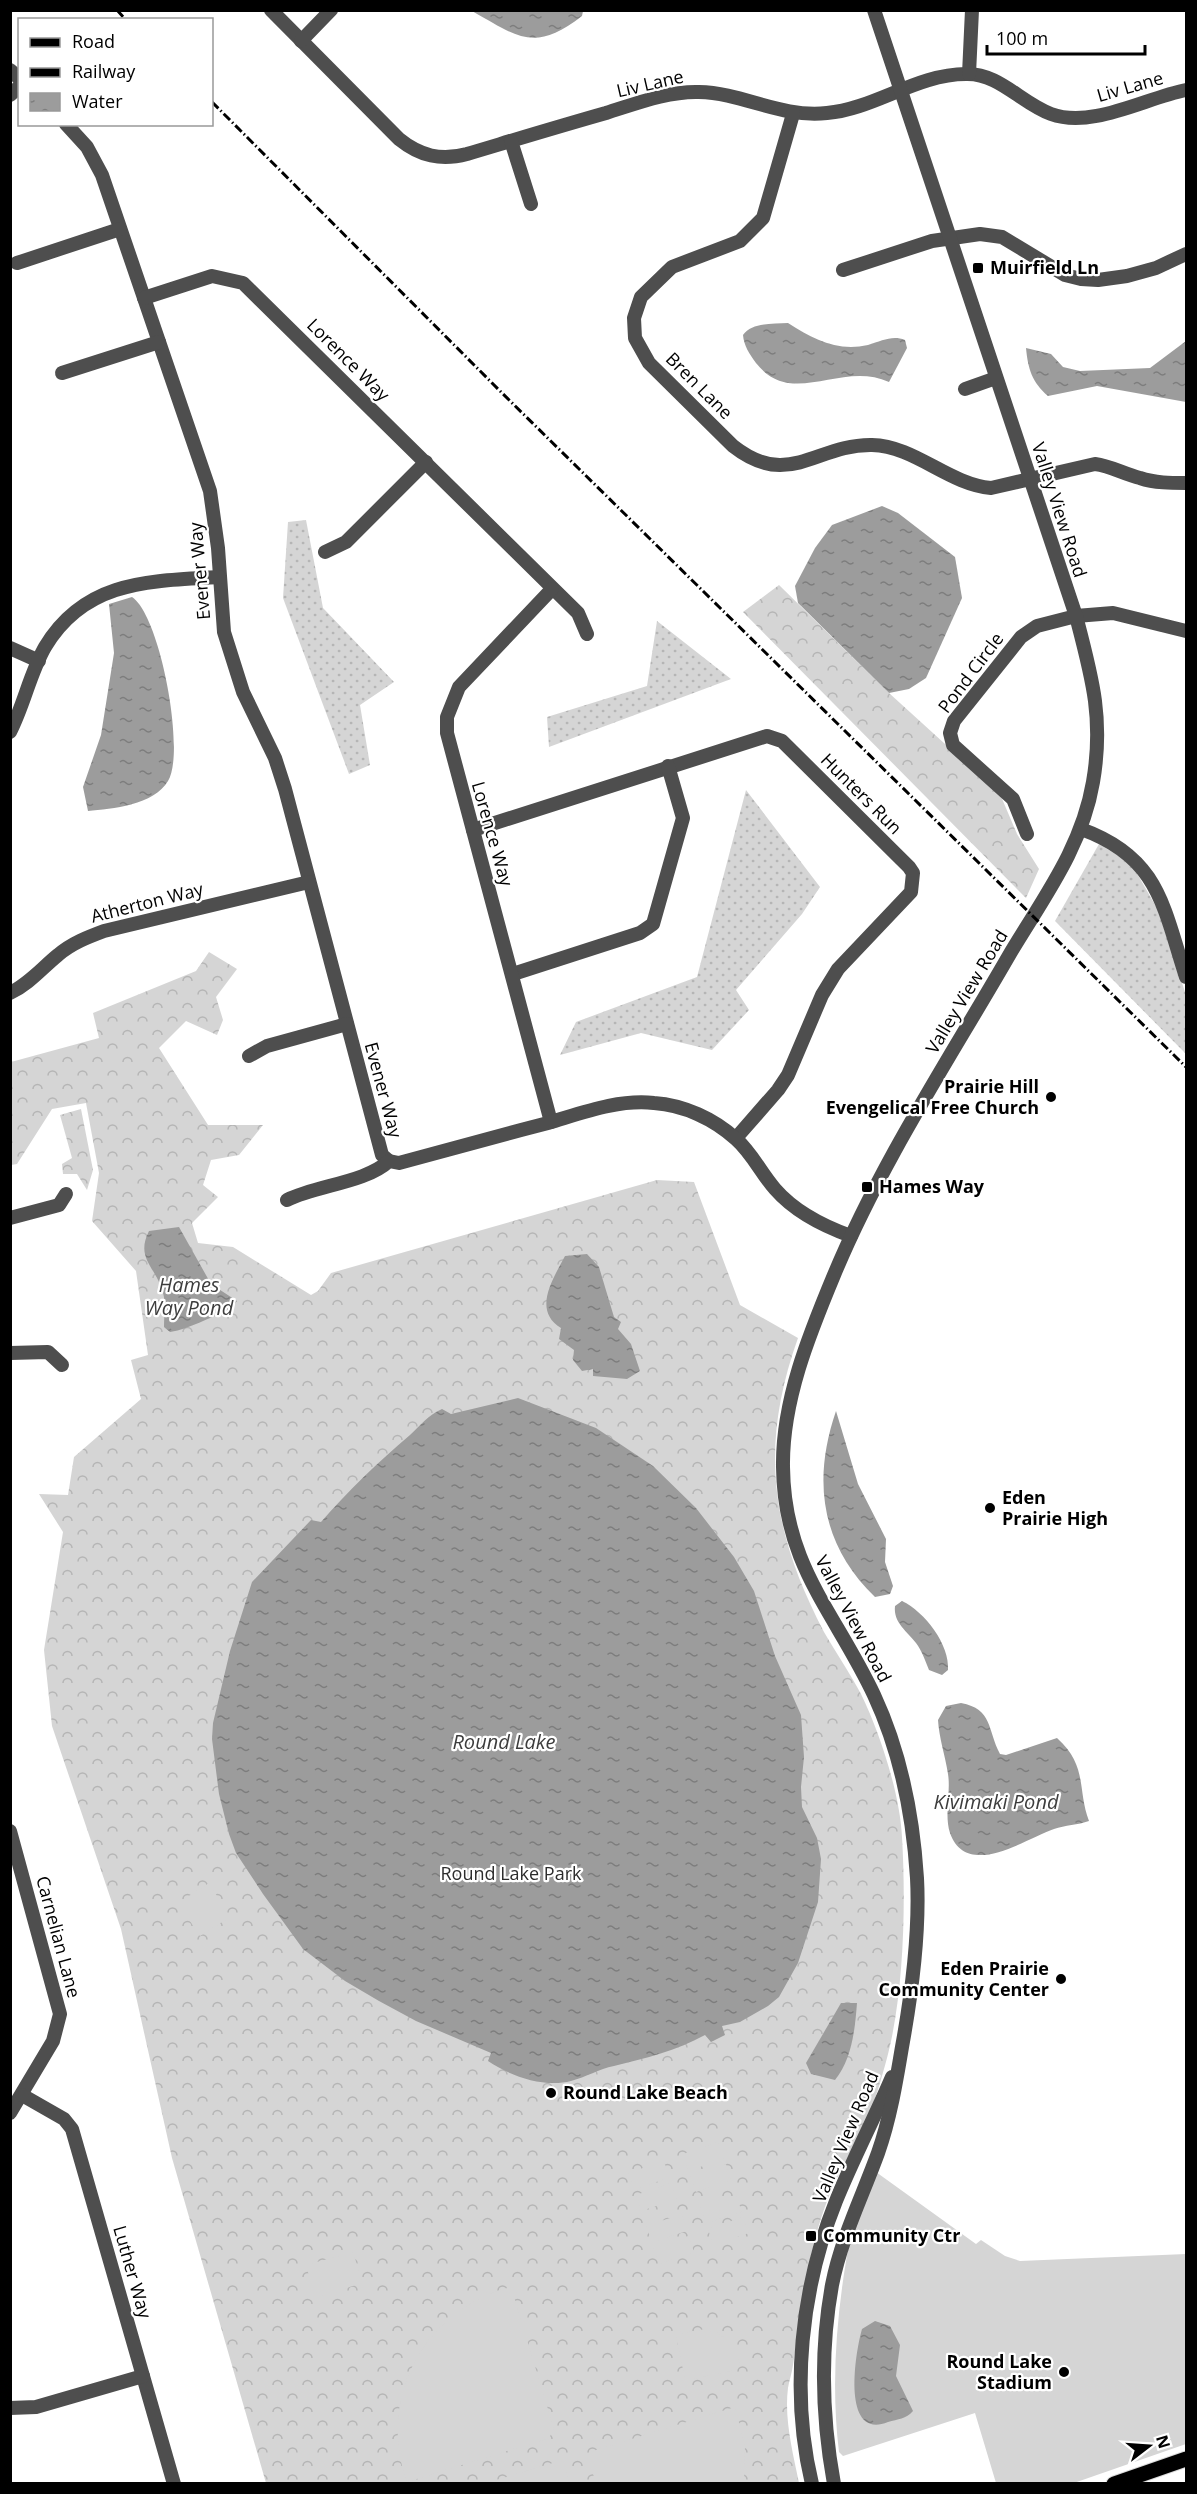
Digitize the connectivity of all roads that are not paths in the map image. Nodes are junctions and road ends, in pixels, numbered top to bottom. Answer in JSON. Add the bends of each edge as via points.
{"nodes":[{"id":1,"x":271,"y":10,"type":"edge"},
{"id":2,"x":331,"y":10,"type":"edge"},
{"id":3,"x":874,"y":10,"type":"edge"},
{"id":4,"x":972,"y":10,"type":"edge"},
{"id":5,"x":301,"y":41,"type":"junction"},
{"id":6,"x":969,"y":74,"type":"junction"},
{"id":7,"x":901,"y":90,"type":"junction"},
{"id":8,"x":1186,"y":90,"type":"edge"},
{"id":9,"x":793,"y":114,"type":"junction"},
{"id":10,"x":68,"y":126,"type":"edge"},
{"id":11,"x":511,"y":141,"type":"junction"},
{"id":12,"x":531,"y":204,"type":"dead end"},
{"id":13,"x":120,"y":229,"type":"junction"},
{"id":14,"x":950,"y":239,"type":"junction"},
{"id":15,"x":1186,"y":254,"type":"edge"},
{"id":16,"x":17,"y":263,"type":"dead end"},
{"id":17,"x":843,"y":270,"type":"dead end"},
{"id":18,"x":144,"y":298,"type":"junction"},
{"id":19,"x":159,"y":342,"type":"junction"},
{"id":20,"x":62,"y":373,"type":"dead end"},
{"id":21,"x":996,"y":378,"type":"junction"},
{"id":22,"x":965,"y":389,"type":"dead end"},
{"id":23,"x":426,"y":462,"type":"junction"},
{"id":24,"x":1030,"y":478,"type":"junction"},
{"id":25,"x":1186,"y":483,"type":"edge"},
{"id":26,"x":325,"y":552,"type":"dead end"},
{"id":27,"x":219,"y":577,"type":"junction"},
{"id":28,"x":552,"y":589,"type":"junction"},
{"id":29,"x":1076,"y":616,"type":"junction"},
{"id":30,"x":1186,"y":631,"type":"edge"},
{"id":31,"x":587,"y":634,"type":"dead end"},
{"id":32,"x":10,"y":648,"type":"edge"},
{"id":33,"x":39,"y":661,"type":"junction"},
{"id":34,"x":10,"y":732,"type":"edge"},
{"id":35,"x":668,"y":766,"type":"junction"},
{"id":36,"x":1081,"y":829,"type":"junction"},
{"id":37,"x":473,"y":830,"type":"junction"},
{"id":38,"x":1027,"y":834,"type":"dead end"},
{"id":39,"x":309,"y":882,"type":"junction"},
{"id":40,"x":513,"y":974,"type":"junction"},
{"id":41,"x":1186,"y":977,"type":"edge"},
{"id":42,"x":10,"y":993,"type":"edge"},
{"id":43,"x":347,"y":1024,"type":"junction"},
{"id":44,"x":249,"y":1056,"type":"dead end"},
{"id":45,"x":551,"y":1122,"type":"junction"},
{"id":46,"x":736,"y":1138,"type":"junction"},
{"id":47,"x":389,"y":1161,"type":"junction"},
{"id":48,"x":66,"y":1194,"type":"dead end"},
{"id":49,"x":287,"y":1200,"type":"dead end"},
{"id":50,"x":10,"y":1218,"type":"edge"},
{"id":51,"x":851,"y":1236,"type":"junction"},
{"id":52,"x":10,"y":1353,"type":"edge"},
{"id":53,"x":62,"y":1365,"type":"dead end"},
{"id":54,"x":10,"y":1831,"type":"edge"},
{"id":55,"x":901,"y":2053,"type":"junction"},
{"id":56,"x":22,"y":2094,"type":"junction"},
{"id":57,"x":10,"y":2113,"type":"edge"},
{"id":58,"x":143,"y":2376,"type":"junction"},
{"id":59,"x":10,"y":2408,"type":"edge"},
{"id":60,"x":1186,"y":2459,"type":"edge"},
{"id":61,"x":174,"y":2484,"type":"edge"},
{"id":62,"x":812,"y":2484,"type":"edge"},
{"id":63,"x":834,"y":2484,"type":"edge"},
{"id":64,"x":1114,"y":2484,"type":"edge"}],
"edges":[{"from":1,"to":5,"type":"street","name":"Liv Lane"},
{"from":2,"to":5,"type":"street"},
{"from":3,"to":7,"type":"street","name":"Valley View Road"},
{"from":4,"to":6,"type":"street"},
{"from":5,"to":11,"type":"street","name":"Liv Lane","via":[[410,148],[438,158],[453,158]]},
{"from":6,"to":7,"type":"street","name":"Liv Lane"},
{"from":6,"to":8,"type":"street","name":"Liv Lane","via":[[989,78],[1065,118],[1098,116]]},
{"from":7,"to":9,"type":"street","name":"Liv Lane","via":[[852,108]]},
{"from":7,"to":14,"type":"street","name":"Valley View Road"},
{"from":9,"to":11,"type":"street","name":"Liv Lane","via":[[736,96],[697,91],[652,99]]},
{"from":9,"to":24,"type":"street","name":"Bren Lane","via":[[763,218],[740,241],[685,260],[650,286],[641,297],[634,318],[635,339],[641,352],[733,446],[763,463],[786,466],[871,445],[906,453],[974,486],[991,488]]},
{"from":10,"to":13,"type":"street","name":"Evener Way","via":[[96,160]]},
{"from":11,"to":12,"type":"street"},
{"from":13,"to":16,"type":"street"},
{"from":13,"to":18,"type":"street","name":"Evener Way"},
{"from":14,"to":15,"type":"street","via":[[991,234],[1012,242],[1065,275],[1098,280],[1156,268]]},
{"from":14,"to":17,"type":"street","via":[[932,241]]},
{"from":14,"to":21,"type":"street","name":"Valley View Road"},
{"from":18,"to":19,"type":"street","name":"Evener Way"},
{"from":18,"to":23,"type":"street","name":"Lorence Way","via":[[212,276],[243,283]]},
{"from":19,"to":20,"type":"street"},
{"from":19,"to":27,"type":"street","name":"Evener Way","via":[[210,491]]},
{"from":21,"to":22,"type":"street"},
{"from":21,"to":24,"type":"street","name":"Valley View Road"},
{"from":23,"to":26,"type":"street","via":[[346,542]]},
{"from":23,"to":28,"type":"street","name":"Lorence Way"},
{"from":24,"to":25,"type":"street","name":"Bren Lane","via":[[1095,464],[1141,479]]},
{"from":24,"to":29,"type":"street","name":"Valley View Road"},
{"from":27,"to":33,"type":"street","via":[[131,584],[110,591],[72,614]]},
{"from":27,"to":39,"type":"street","name":"Evener Way","via":[[224,632],[232,662],[275,758]]},
{"from":28,"to":31,"type":"street","name":"Lorence Way","via":[[578,613]]},
{"from":28,"to":37,"type":"street","name":"Lorence Way","via":[[469,675],[452,701],[447,733]]},
{"from":29,"to":30,"type":"street","via":[[1113,613]]},
{"from":29,"to":36,"type":"street","name":"Valley View Road","via":[[1092,671],[1098,712],[1093,780]]},
{"from":29,"to":38,"type":"street","name":"Pond Circle","via":[[1037,626],[1021,637],[954,721],[950,733],[953,744],[1013,799]]},
{"from":32,"to":33,"type":"street"},
{"from":33,"to":34,"type":"street"},
{"from":35,"to":37,"type":"street","name":"Hunters Run"},
{"from":35,"to":40,"type":"street","via":[[683,818],[653,924],[640,933]]},
{"from":35,"to":46,"type":"street","name":"Hunters Run","via":[[759,738],[775,737],[913,873],[912,892],[838,969],[822,995],[788,1075]]},
{"from":36,"to":41,"type":"street","via":[[1122,848],[1151,880],[1160,895]]},
{"from":36,"to":51,"type":"street","name":"Valley View Road","via":[[1062,870],[963,1032]]},
{"from":37,"to":40,"type":"street","name":"Lorence Way"},
{"from":39,"to":42,"type":"street","name":"Atherton Way","via":[[104,931],[60,953],[29,982]]},
{"from":39,"to":43,"type":"street","name":"Evener Way"},
{"from":40,"to":45,"type":"street","name":"Lorence Way"},
{"from":43,"to":44,"type":"street","name":"Evener Way","via":[[267,1046]]},
{"from":43,"to":47,"type":"street","name":"Evener Way","via":[[382,1155]]},
{"from":45,"to":46,"type":"street","via":[[608,1106],[654,1102],[695,1113]]},
{"from":45,"to":47,"type":"street","via":[[399,1163]]},
{"from":46,"to":51,"type":"street","via":[[790,1204],[817,1222]]},
{"from":47,"to":49,"type":"street","via":[[379,1170]]},
{"from":48,"to":50,"type":"street","via":[[59,1205]]},
{"from":51,"to":55,"type":"street","name":"Valley View Road","via":[[791,1396],[783,1448],[784,1483],[788,1517],[801,1562],[876,1699],[900,1764],[910,1809],[917,1904],[909,2008]]},
{"from":52,"to":53,"type":"street","via":[[48,1352]]},
{"from":54,"to":56,"type":"street","name":"Carnelian Lane","via":[[60,2014],[53,2042]]},
{"from":55,"to":62,"type":"street","name":"Valley View Road","via":[[835,2203],[811,2284],[801,2380]]},
{"from":55,"to":63,"type":"street","name":"Valley View Road","via":[[893,2102],[843,2245],[832,2289],[823,2388]]},
{"from":56,"to":57,"type":"street","name":"Carnelian Lane"},
{"from":56,"to":58,"type":"street","name":"Luther Way","via":[[64,2118],[72,2129]]},
{"from":58,"to":59,"type":"street","via":[[36,2407]]},
{"from":58,"to":61,"type":"street","name":"Luther Way"},
{"from":60,"to":64,"type":"main road"}]}
